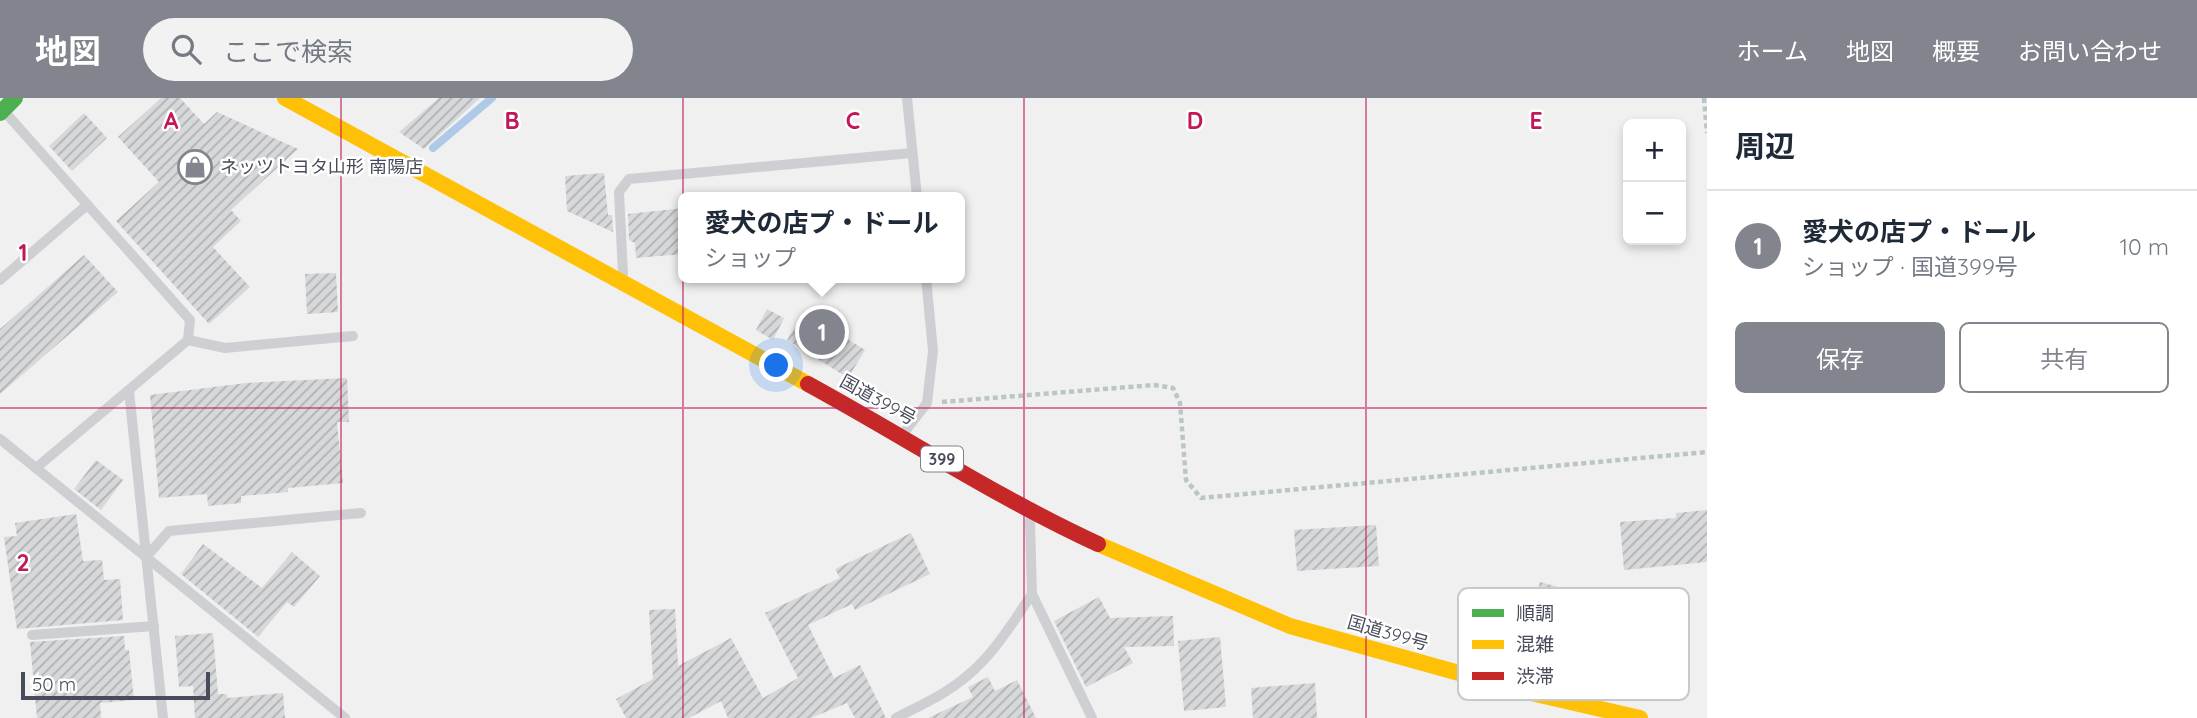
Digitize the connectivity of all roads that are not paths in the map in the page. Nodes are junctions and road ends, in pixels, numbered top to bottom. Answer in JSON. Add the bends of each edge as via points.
{"nodes":[{"id":1,"x":285,"y":98,"type":"edge"},
{"id":2,"x":907,"y":98,"type":"edge"},
{"id":3,"x":6,"y":107,"type":"edge"},
{"id":4,"x":912,"y":153,"type":"junction"},
{"id":5,"x":916,"y":192,"type":"edge"},
{"id":6,"x":87,"y":205,"type":"junction"},
{"id":7,"x":0,"y":280,"type":"edge"},
{"id":8,"x":926,"y":283,"type":"edge"},
{"id":9,"x":624,"y":284,"type":"junction"},
{"id":10,"x":353,"y":336,"type":"dead end"},
{"id":11,"x":188,"y":340,"type":"junction"},
{"id":12,"x":129,"y":391,"type":"junction"},
{"id":13,"x":902,"y":435,"type":"junction"},
{"id":14,"x":0,"y":439,"type":"edge"},
{"id":15,"x":36,"y":468,"type":"junction"},
{"id":16,"x":1030,"y":512,"type":"junction"},
{"id":17,"x":361,"y":513,"type":"dead end"},
{"id":18,"x":147,"y":555,"type":"junction"},
{"id":19,"x":1032,"y":594,"type":"junction"},
{"id":20,"x":154,"y":626,"type":"junction"},
{"id":21,"x":32,"y":635,"type":"dead end"},
{"id":22,"x":1458,"y":673,"type":"edge"},
{"id":23,"x":1562,"y":700,"type":"edge"},
{"id":24,"x":327,"y":704,"type":"junction"},
{"id":25,"x":163,"y":718,"type":"edge"},
{"id":26,"x":328,"y":718,"type":"edge"},
{"id":27,"x":345,"y":718,"type":"edge"},
{"id":28,"x":896,"y":718,"type":"edge"},
{"id":29,"x":1092,"y":718,"type":"edge"},
{"id":30,"x":1640,"y":718,"type":"edge"}],
"edges":[{"from":1,"to":9,"type":"highway","name":"国道399号","number":"399"},
{"from":2,"to":4,"type":"lane"},
{"from":3,"to":6,"type":"lane"},
{"from":4,"to":5,"type":"lane"},
{"from":4,"to":9,"type":"lane","via":[[629,179],[619,192]]},
{"from":6,"to":7,"type":"lane"},
{"from":6,"to":11,"type":"lane","via":[[190,320]]},
{"from":8,"to":13,"type":"lane","via":[[933,351],[927,403]]},
{"from":9,"to":13,"type":"highway","name":"国道399号","number":"399"},
{"from":10,"to":11,"type":"lane","via":[[225,348]]},
{"from":11,"to":12,"type":"lane"},
{"from":12,"to":15,"type":"lane"},
{"from":12,"to":18,"type":"lane"},
{"from":13,"to":16,"type":"highway","name":"国道399号","number":"399"},
{"from":14,"to":15,"type":"lane"},
{"from":15,"to":18,"type":"lane"},
{"from":16,"to":19,"type":"lane"},
{"from":16,"to":22,"type":"highway","name":"国道399号","number":"399","via":[[1290,626]]},
{"from":17,"to":18,"type":"lane","via":[[169,531]]},
{"from":18,"to":20,"type":"lane"},
{"from":18,"to":24,"type":"lane"},
{"from":19,"to":28,"type":"lane","via":[[969,675]]},
{"from":19,"to":29,"type":"lane"},
{"from":20,"to":21,"type":"lane"},
{"from":20,"to":25,"type":"lane"},
{"from":23,"to":30,"type":"highway","name":"国道399号","number":"399"},
{"from":24,"to":26,"type":"lane"},
{"from":24,"to":27,"type":"lane"}]}
